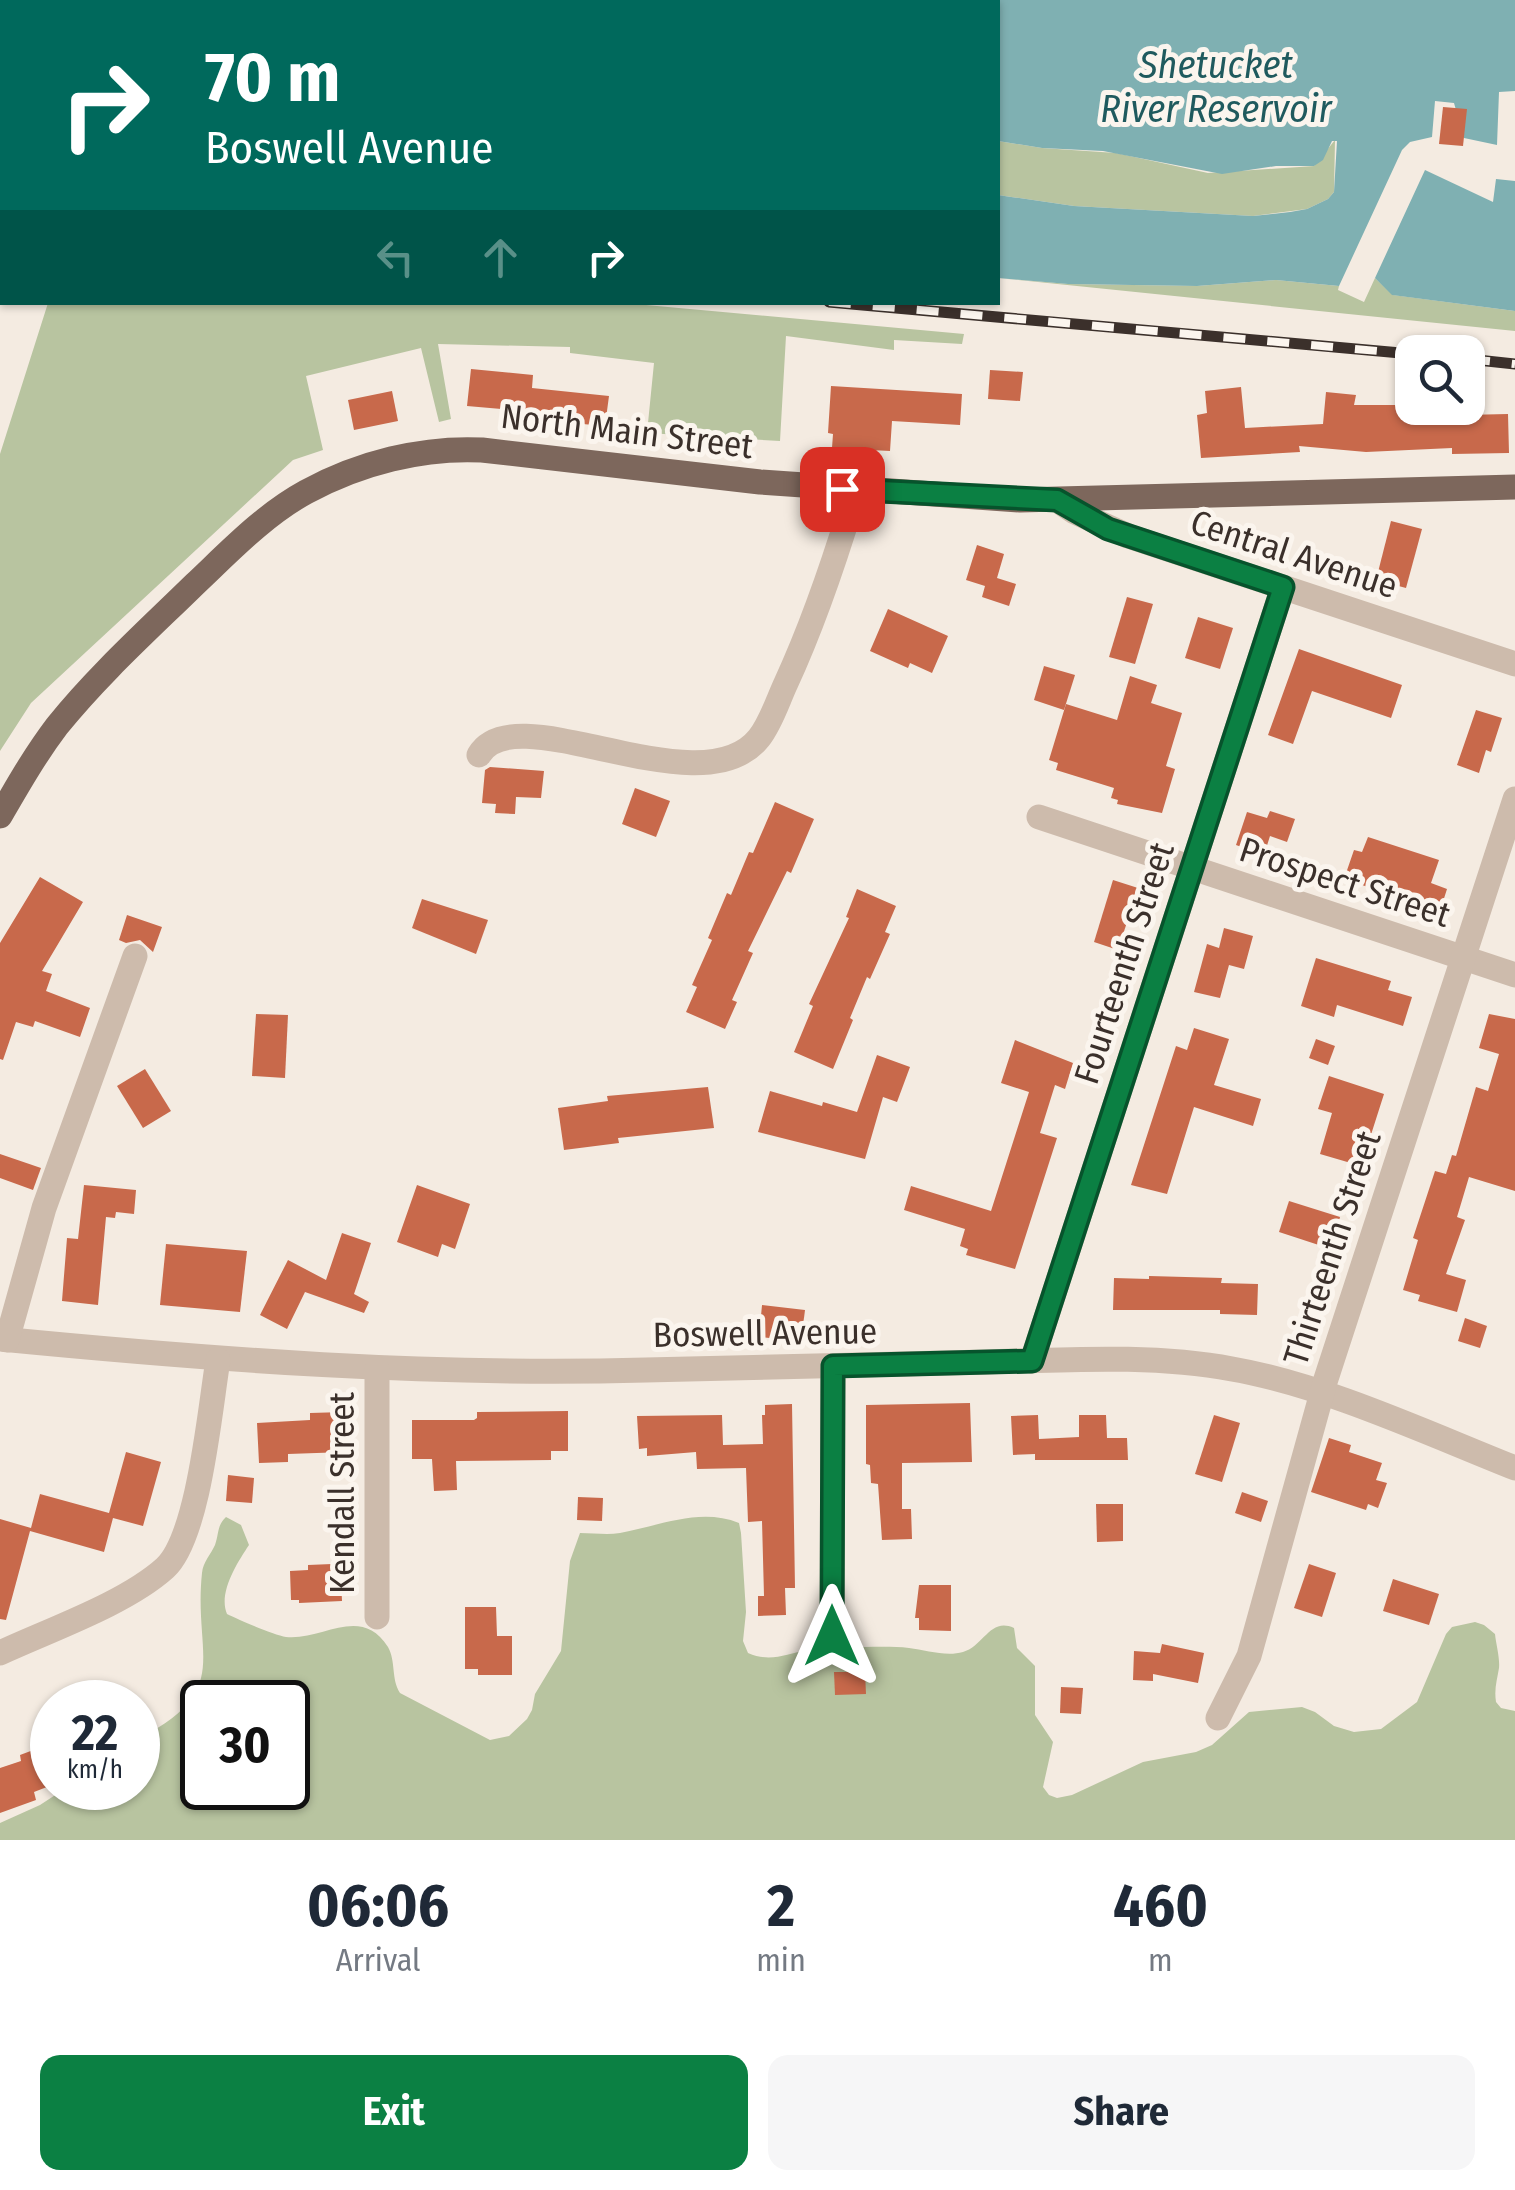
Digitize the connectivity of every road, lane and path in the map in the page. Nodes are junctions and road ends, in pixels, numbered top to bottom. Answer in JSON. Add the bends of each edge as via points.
{"nodes":[{"id":1,"x":1515,"y":487,"type":"edge"},
{"id":2,"x":856,"y":490,"type":"junction"},
{"id":3,"x":1057,"y":500,"type":"junction"},
{"id":4,"x":1283,"y":587,"type":"junction"},
{"id":5,"x":1515,"y":664,"type":"edge"},
{"id":6,"x":478,"y":754,"type":"dead end"},
{"id":7,"x":1515,"y":798,"type":"edge"},
{"id":8,"x":0,"y":816,"type":"edge"},
{"id":9,"x":1039,"y":817,"type":"dead end"},
{"id":10,"x":1192,"y":868,"type":"junction"},
{"id":11,"x":135,"y":956,"type":"dead end"},
{"id":12,"x":1463,"y":958,"type":"junction"},
{"id":13,"x":1515,"y":975,"type":"edge"},
{"id":14,"x":4,"y":1339,"type":"edge"},
{"id":15,"x":218,"y":1360,"type":"junction"},
{"id":16,"x":1032,"y":1361,"type":"junction"},
{"id":17,"x":833,"y":1366,"type":"junction"},
{"id":18,"x":377,"y":1369,"type":"junction"},
{"id":19,"x":1322,"y":1394,"type":"junction"},
{"id":20,"x":1515,"y":1468,"type":"edge"},
{"id":21,"x":377,"y":1617,"type":"dead end"},
{"id":22,"x":832,"y":1636,"type":"dead end"},
{"id":23,"x":0,"y":1653,"type":"edge"},
{"id":24,"x":1218,"y":1718,"type":"dead end"}],
"edges":[{"from":1,"to":3,"type":"main road","name":"North Main Street"},
{"from":2,"to":3,"type":"main road","name":"North Main Street"},
{"from":2,"to":6,"type":"street","via":[[821,604],[758,740],[724,760],[681,764],[508,736],[488,741]]},
{"from":2,"to":8,"type":"main road","name":"North Main Street","via":[[463,449],[394,458],[347,473],[304,492],[261,523],[119,658],[58,726]]},
{"from":3,"to":4,"type":"street","name":"Central Avenue","via":[[1108,529]]},
{"from":4,"to":5,"type":"street","name":"Central Avenue"},
{"from":4,"to":10,"type":"street","name":"Fourteenth Street"},
{"from":7,"to":12,"type":"street","name":"Thirteenth Street"},
{"from":9,"to":10,"type":"street","name":"Prospect Street"},
{"from":10,"to":12,"type":"street","name":"Prospect Street"},
{"from":10,"to":16,"type":"street","name":"Fourteenth Street"},
{"from":11,"to":14,"type":"street"},
{"from":12,"to":13,"type":"street","name":"Prospect Street"},
{"from":12,"to":19,"type":"street","name":"Thirteenth Street"},
{"from":14,"to":15,"type":"street","name":"Boswell Avenue"},
{"from":15,"to":18,"type":"street","name":"Boswell Avenue"},
{"from":15,"to":23,"type":"street","via":[[188,1527],[168,1566],[130,1592]]},
{"from":16,"to":17,"type":"street","name":"Boswell Avenue"},
{"from":16,"to":19,"type":"street","name":"Boswell Avenue","via":[[1204,1365]]},
{"from":17,"to":18,"type":"street","name":"Boswell Avenue"},
{"from":17,"to":22,"type":"street"},
{"from":18,"to":21,"type":"street","name":"Kendall Street"},
{"from":19,"to":20,"type":"street","name":"Boswell Avenue"},
{"from":19,"to":24,"type":"street","name":"Thirteenth Street","via":[[1249,1656]]}]}
